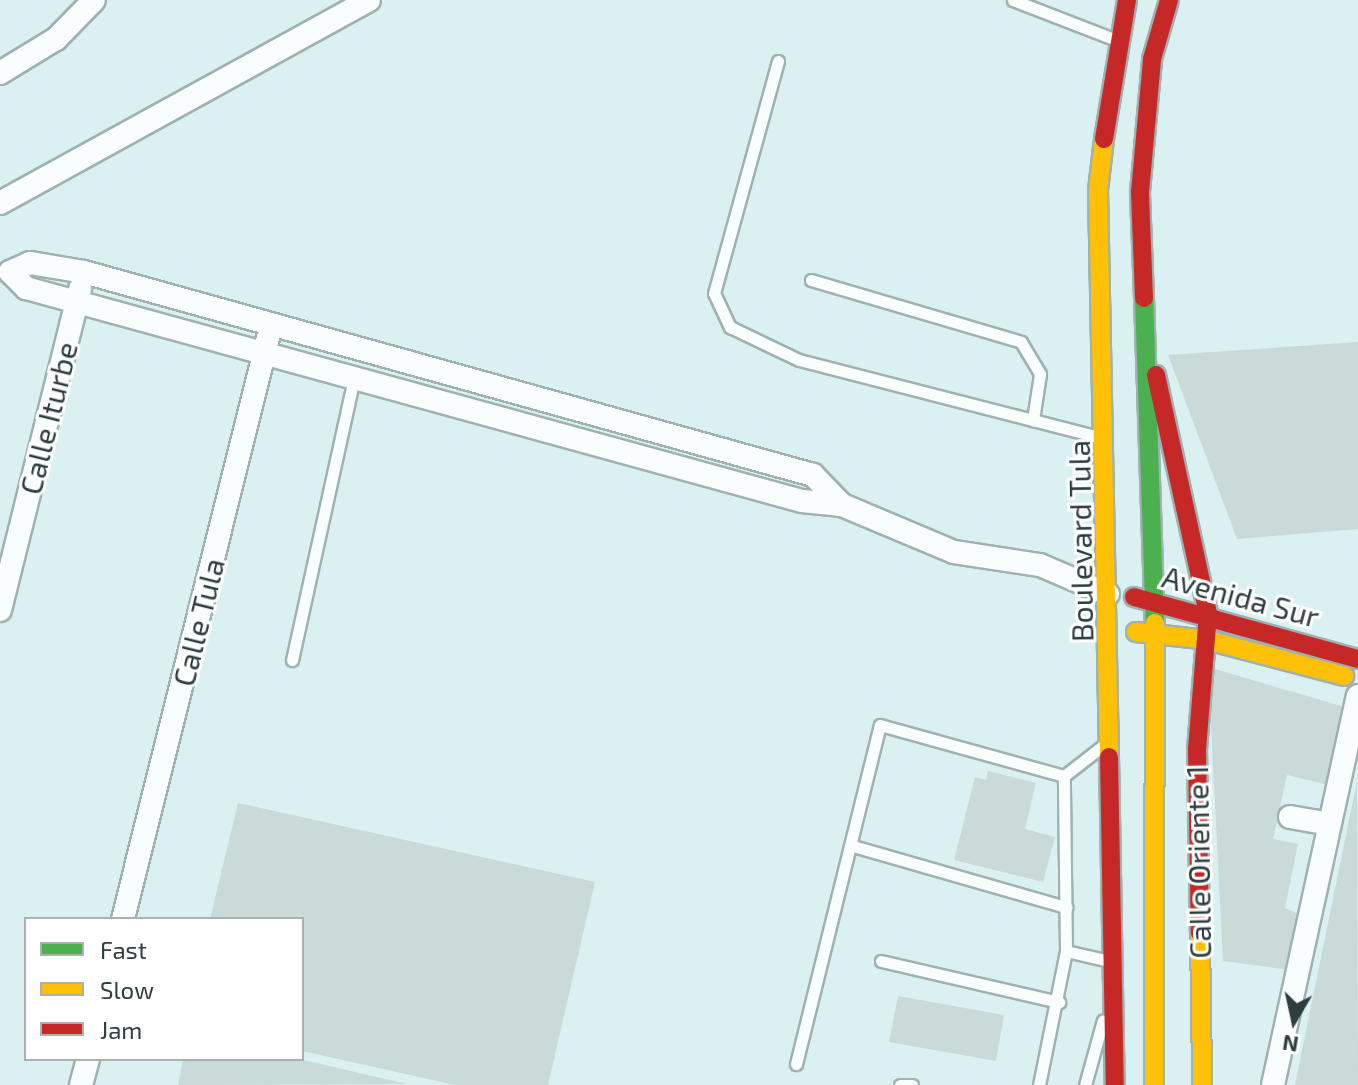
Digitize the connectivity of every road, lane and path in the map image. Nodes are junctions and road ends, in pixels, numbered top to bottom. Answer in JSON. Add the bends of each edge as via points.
{"nodes":[{"id":1,"x":94,"y":0,"type":"edge"},
{"id":2,"x":369,"y":0,"type":"edge"},
{"id":3,"x":1013,"y":0,"type":"edge"},
{"id":4,"x":1127,"y":0,"type":"edge"},
{"id":5,"x":1169,"y":0,"type":"edge"},
{"id":6,"x":1115,"y":39,"type":"junction"},
{"id":7,"x":778,"y":61,"type":"dead end"},
{"id":8,"x":0,"y":73,"type":"edge"},
{"id":9,"x":0,"y":203,"type":"edge"},
{"id":10,"x":84,"y":272,"type":"junction"},
{"id":11,"x":811,"y":280,"type":"dead end"},
{"id":12,"x":77,"y":300,"type":"junction"},
{"id":13,"x":271,"y":324,"type":"junction"},
{"id":14,"x":265,"y":352,"type":"junction"},
{"id":15,"x":1145,"y":357,"type":"junction"},
{"id":16,"x":354,"y":377,"type":"junction"},
{"id":17,"x":1033,"y":420,"type":"junction"},
{"id":18,"x":1107,"y":440,"type":"junction"},
{"id":19,"x":842,"y":505,"type":"junction"},
{"id":20,"x":1108,"y":594,"type":"junction"},
{"id":21,"x":1153,"y":599,"type":"junction"},
{"id":22,"x":0,"y":610,"type":"edge"},
{"id":23,"x":1208,"y":613,"type":"junction"},
{"id":24,"x":1109,"y":631,"type":"junction"},
{"id":25,"x":1155,"y":632,"type":"junction"},
{"id":26,"x":1207,"y":640,"type":"junction"},
{"id":27,"x":1358,"y":659,"type":"edge"},
{"id":28,"x":292,"y":660,"type":"dead end"},
{"id":29,"x":1358,"y":680,"type":"edge"},
{"id":30,"x":1358,"y":696,"type":"edge"},
{"id":31,"x":1110,"y":741,"type":"junction"},
{"id":32,"x":1064,"y":776,"type":"junction"},
{"id":33,"x":1290,"y":817,"type":"dead end"},
{"id":34,"x":1329,"y":824,"type":"junction"},
{"id":35,"x":853,"y":846,"type":"junction"},
{"id":36,"x":1066,"y":907,"type":"junction"},
{"id":37,"x":124,"y":917,"type":"edge"},
{"id":38,"x":1066,"y":951,"type":"junction"},
{"id":39,"x":881,"y":961,"type":"dead end"},
{"id":40,"x":1110,"y":961,"type":"junction"},
{"id":41,"x":1112,"y":993,"type":"junction"},
{"id":42,"x":1059,"y":1002,"type":"junction"},
{"id":43,"x":87,"y":1061,"type":"edge"},
{"id":44,"x":796,"y":1064,"type":"dead end"},
{"id":45,"x":81,"y":1085,"type":"edge"},
{"id":46,"x":900,"y":1085,"type":"edge"},
{"id":47,"x":912,"y":1085,"type":"edge"},
{"id":48,"x":1041,"y":1085,"type":"edge"},
{"id":49,"x":1085,"y":1085,"type":"edge"},
{"id":50,"x":1115,"y":1085,"type":"edge"},
{"id":51,"x":1154,"y":1085,"type":"edge"},
{"id":52,"x":1202,"y":1085,"type":"edge"},
{"id":53,"x":1273,"y":1085,"type":"edge"}],
"edges":[{"from":1,"to":8,"type":"street","via":[[56,39]]},
{"from":2,"to":9,"type":"street"},
{"from":3,"to":6,"type":"lane"},
{"from":4,"to":6,"type":"main road","name":"Boulevard Tula"},
{"from":5,"to":15,"type":"main road","via":[[1152,59],[1140,192]]},
{"from":6,"to":18,"type":"main road","name":"Boulevard Tula","via":[[1098,190]]},
{"from":7,"to":17,"type":"lane","via":[[714,293],[730,327],[799,360]]},
{"from":10,"to":12,"type":"street","name":"Calle Iturbe"},
{"from":10,"to":12,"type":"street","via":[[30,263],[10,272],[26,288]]},
{"from":10,"to":13,"type":"street"},
{"from":11,"to":17,"type":"lane","via":[[1021,342],[1040,374]]},
{"from":12,"to":14,"type":"street"},
{"from":12,"to":22,"type":"street","name":"Calle Iturbe"},
{"from":13,"to":14,"type":"street","name":"Calle Tula"},
{"from":13,"to":19,"type":"street","via":[[813,475]]},
{"from":14,"to":16,"type":"street"},
{"from":14,"to":37,"type":"street","name":"Calle Tula"},
{"from":15,"to":21,"type":"main road"},
{"from":15,"to":23,"type":"main road","name":"Calle Oriente 1","via":[[1169,413]]},
{"from":16,"to":19,"type":"street","via":[[802,501]]},
{"from":16,"to":28,"type":"lane"},
{"from":17,"to":18,"type":"lane"},
{"from":18,"to":20,"type":"main road","name":"Boulevard Tula"},
{"from":19,"to":20,"type":"street","via":[[954,552],[1040,565]]},
{"from":20,"to":21,"type":"main road","name":"Avenida Sur"},
{"from":20,"to":24,"type":"main road","name":"Boulevard Tula"},
{"from":21,"to":23,"type":"main road","name":"Avenida Sur"},
{"from":21,"to":25,"type":"main road"},
{"from":23,"to":26,"type":"main road","name":"Calle Oriente 1"},
{"from":23,"to":27,"type":"main road","name":"Avenida Sur"},
{"from":24,"to":25,"type":"main road","name":"Avenida Sur"},
{"from":24,"to":31,"type":"main road","name":"Boulevard Tula"},
{"from":25,"to":26,"type":"main road","name":"Avenida Sur"},
{"from":25,"to":51,"type":"main road"},
{"from":26,"to":29,"type":"main road","name":"Avenida Sur"},
{"from":26,"to":52,"type":"main road","name":"Calle Oriente 1","via":[[1197,750]]},
{"from":30,"to":34,"type":"street"},
{"from":31,"to":32,"type":"lane"},
{"from":31,"to":40,"type":"main road","name":"Boulevard Tula"},
{"from":32,"to":35,"type":"lane","via":[[880,725]]},
{"from":32,"to":36,"type":"lane"},
{"from":33,"to":34,"type":"street"},
{"from":34,"to":53,"type":"street"},
{"from":35,"to":36,"type":"lane"},
{"from":35,"to":44,"type":"lane"},
{"from":36,"to":38,"type":"lane"},
{"from":38,"to":40,"type":"lane"},
{"from":38,"to":42,"type":"lane"},
{"from":39,"to":42,"type":"lane"},
{"from":40,"to":41,"type":"main road","name":"Boulevard Tula"},
{"from":41,"to":49,"type":"lane"},
{"from":41,"to":50,"type":"main road","name":"Boulevard Tula"},
{"from":42,"to":48,"type":"lane"},
{"from":43,"to":45,"type":"street"},
{"from":46,"to":47,"type":"lane"}]}
